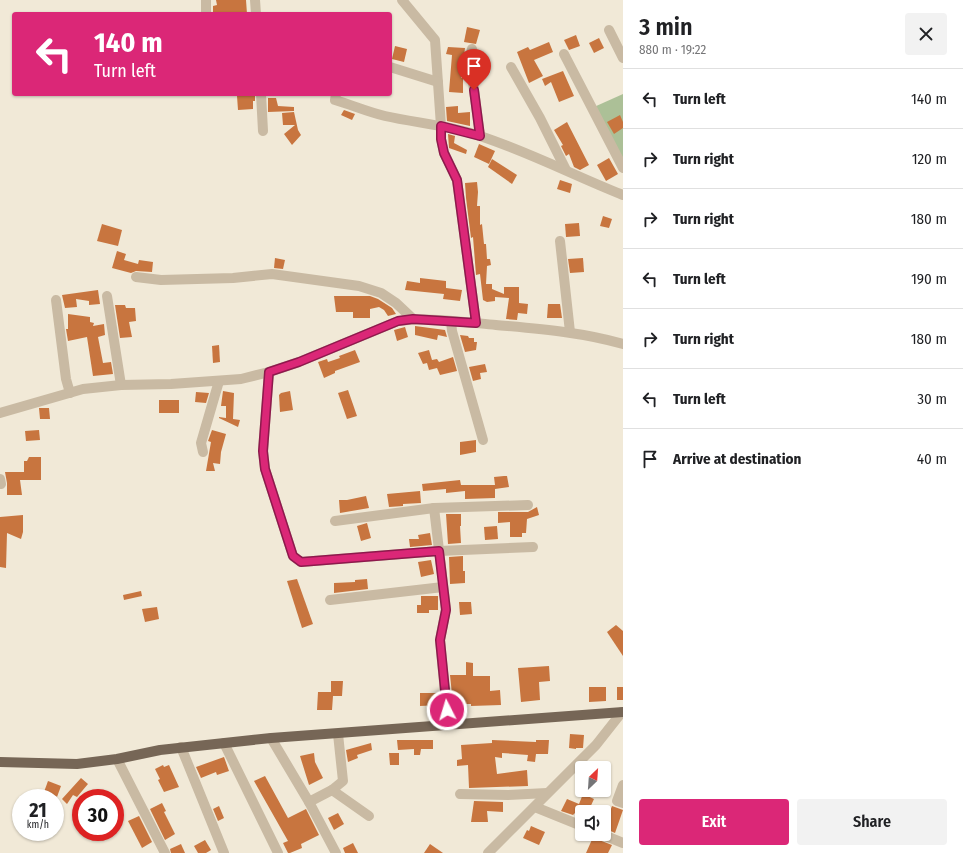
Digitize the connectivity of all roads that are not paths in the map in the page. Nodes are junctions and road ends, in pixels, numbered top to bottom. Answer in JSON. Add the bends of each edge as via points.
{"nodes":[{"id":1,"x":206,"y":0,"type":"edge"},
{"id":2,"x":255,"y":0,"type":"edge"},
{"id":3,"x":402,"y":0,"type":"edge"},
{"id":4,"x":206,"y":12,"type":"edge"},
{"id":5,"x":256,"y":12,"type":"edge"},
{"id":6,"x":609,"y":30,"type":"dead end"},
{"id":7,"x":472,"y":49,"type":"dead end"},
{"id":8,"x":564,"y":54,"type":"dead end"},
{"id":9,"x":623,"y":58,"type":"edge"},
{"id":10,"x":392,"y":68,"type":"edge"},
{"id":11,"x":510,"y":68,"type":"dead end"},
{"id":12,"x":438,"y":82,"type":"junction"},
{"id":13,"x":261,"y":96,"type":"edge"},
{"id":14,"x":336,"y":96,"type":"edge"},
{"id":15,"x":441,"y":126,"type":"junction"},
{"id":16,"x":262,"y":132,"type":"dead end"},
{"id":17,"x":480,"y":136,"type":"junction"},
{"id":18,"x":623,"y":168,"type":"edge"},
{"id":19,"x":566,"y":170,"type":"junction"},
{"id":20,"x":623,"y":195,"type":"edge"},
{"id":21,"x":560,"y":242,"type":"dead end"},
{"id":22,"x":136,"y":277,"type":"dead end"},
{"id":23,"x":107,"y":296,"type":"dead end"},
{"id":24,"x":56,"y":300,"type":"dead end"},
{"id":25,"x":413,"y":319,"type":"junction"},
{"id":26,"x":451,"y":321,"type":"junction"},
{"id":27,"x":476,"y":323,"type":"junction"},
{"id":28,"x":570,"y":332,"type":"junction"},
{"id":29,"x":623,"y":344,"type":"edge"},
{"id":30,"x":269,"y":372,"type":"junction"},
{"id":31,"x":219,"y":380,"type":"junction"},
{"id":32,"x":121,"y":385,"type":"junction"},
{"id":33,"x":70,"y":393,"type":"junction"},
{"id":34,"x":0,"y":413,"type":"edge"},
{"id":35,"x":483,"y":440,"type":"dead end"},
{"id":36,"x":203,"y":452,"type":"dead end"},
{"id":37,"x":528,"y":505,"type":"dead end"},
{"id":38,"x":434,"y":508,"type":"junction"},
{"id":39,"x":335,"y":521,"type":"dead end"},
{"id":40,"x":533,"y":546,"type":"dead end"},
{"id":41,"x":439,"y":551,"type":"junction"},
{"id":42,"x":443,"y":587,"type":"junction"},
{"id":43,"x":330,"y":600,"type":"dead end"},
{"id":44,"x":623,"y":712,"type":"edge"},
{"id":45,"x":448,"y":724,"type":"junction"},
{"id":46,"x":338,"y":734,"type":"junction"},
{"id":47,"x":271,"y":738,"type":"junction"},
{"id":48,"x":224,"y":743,"type":"junction"},
{"id":49,"x":181,"y":748,"type":"junction"},
{"id":50,"x":117,"y":759,"type":"junction"},
{"id":51,"x":0,"y":762,"type":"edge"},
{"id":52,"x":623,"y":785,"type":"edge"},
{"id":53,"x":332,"y":790,"type":"junction"},
{"id":54,"x":547,"y":793,"type":"junction"},
{"id":55,"x":460,"y":794,"type":"dead end"},
{"id":56,"x":309,"y":802,"type":"junction"},
{"id":57,"x":623,"y":803,"type":"edge"},
{"id":58,"x":534,"y":807,"type":"junction"},
{"id":59,"x":369,"y":816,"type":"dead end"},
{"id":60,"x":575,"y":823,"type":"edge"},
{"id":61,"x":611,"y":838,"type":"edge"},
{"id":62,"x":623,"y":843,"type":"edge"},
{"id":63,"x":165,"y":853,"type":"edge"},
{"id":64,"x":224,"y":853,"type":"edge"},
{"id":65,"x":278,"y":853,"type":"edge"},
{"id":66,"x":336,"y":853,"type":"edge"},
{"id":67,"x":488,"y":853,"type":"edge"}],
"edges":[{"from":1,"to":4,"type":"street"},
{"from":2,"to":5,"type":"street"},
{"from":3,"to":12,"type":"street","via":[[435,40]]},
{"from":6,"to":9,"type":"street"},
{"from":7,"to":17,"type":"street","via":[[470,59]]},
{"from":8,"to":18,"type":"street"},
{"from":10,"to":12,"type":"street"},
{"from":11,"to":19,"type":"street","via":[[540,118]]},
{"from":12,"to":15,"type":"street"},
{"from":13,"to":16,"type":"street"},
{"from":14,"to":15,"type":"street","via":[[335,100],[384,116]]},
{"from":15,"to":17,"type":"street"},
{"from":15,"to":27,"type":"street","via":[[444,153],[457,180]]},
{"from":17,"to":19,"type":"street"},
{"from":19,"to":20,"type":"street"},
{"from":21,"to":28,"type":"street"},
{"from":22,"to":25,"type":"street","via":[[161,280],[272,274],[359,286],[381,293]]},
{"from":23,"to":32,"type":"street"},
{"from":24,"to":33,"type":"street"},
{"from":25,"to":26,"type":"street"},
{"from":25,"to":30,"type":"street","via":[[398,321]]},
{"from":26,"to":27,"type":"street"},
{"from":26,"to":35,"type":"street"},
{"from":27,"to":28,"type":"street"},
{"from":28,"to":29,"type":"street"},
{"from":30,"to":31,"type":"street","via":[[241,379]]},
{"from":30,"to":41,"type":"street","via":[[263,451],[265,469],[293,556],[301,562]]},
{"from":31,"to":32,"type":"street"},
{"from":31,"to":36,"type":"street","via":[[201,443]]},
{"from":32,"to":33,"type":"street"},
{"from":33,"to":34,"type":"street"},
{"from":37,"to":38,"type":"street"},
{"from":38,"to":39,"type":"street"},
{"from":38,"to":41,"type":"street"},
{"from":40,"to":41,"type":"street"},
{"from":41,"to":42,"type":"street"},
{"from":42,"to":43,"type":"street"},
{"from":42,"to":45,"type":"street","via":[[446,610],[440,640]]},
{"from":44,"to":45,"type":"main road"},
{"from":44,"to":54,"type":"street","via":[[596,744]]},
{"from":45,"to":46,"type":"main road"},
{"from":46,"to":47,"type":"main road"},
{"from":46,"to":53,"type":"street","via":[[343,781]]},
{"from":47,"to":48,"type":"main road"},
{"from":47,"to":56,"type":"street"},
{"from":48,"to":49,"type":"main road"},
{"from":48,"to":65,"type":"street"},
{"from":49,"to":50,"type":"main road"},
{"from":49,"to":64,"type":"street"},
{"from":50,"to":51,"type":"main road","via":[[77,764]]},
{"from":50,"to":63,"type":"street"},
{"from":52,"to":57,"type":"street","via":[[617,801]]},
{"from":53,"to":56,"type":"street"},
{"from":53,"to":59,"type":"street"},
{"from":54,"to":55,"type":"street"},
{"from":54,"to":58,"type":"street"},
{"from":56,"to":66,"type":"street"},
{"from":58,"to":60,"type":"street"},
{"from":58,"to":67,"type":"street"},
{"from":61,"to":62,"type":"street"}]}
